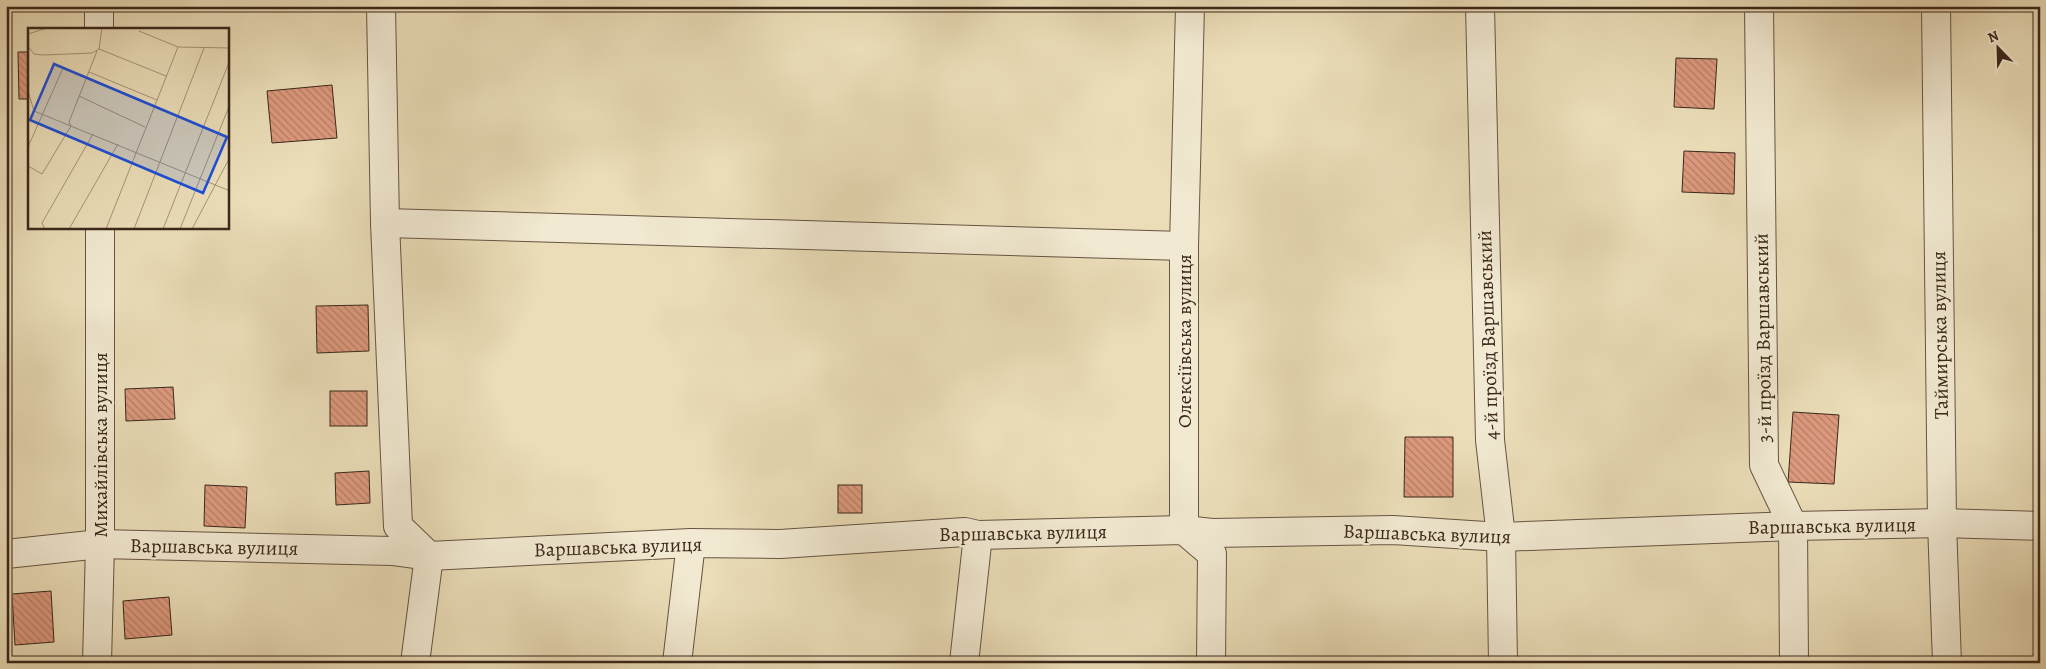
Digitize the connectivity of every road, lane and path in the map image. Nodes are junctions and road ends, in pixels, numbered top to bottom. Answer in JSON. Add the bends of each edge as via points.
{"nodes":[{"id":1,"x":100,"y":6,"type":"edge"},
{"id":2,"x":381,"y":6,"type":"edge"},
{"id":3,"x":1190,"y":6,"type":"edge"},
{"id":4,"x":1480,"y":6,"type":"edge"},
{"id":5,"x":1759,"y":6,"type":"edge"},
{"id":6,"x":1936,"y":6,"type":"edge"},
{"id":7,"x":100,"y":28,"type":"edge"},
{"id":8,"x":385,"y":223,"type":"junction"},
{"id":9,"x":100,"y":229,"type":"edge"},
{"id":10,"x":1184,"y":246,"type":"junction"},
{"id":11,"x":1942,"y":524,"type":"junction"},
{"id":12,"x":1793,"y":526,"type":"junction"},
{"id":13,"x":2040,"y":526,"type":"edge"},
{"id":14,"x":1184,"y":530,"type":"junction"},
{"id":15,"x":978,"y":534,"type":"junction"},
{"id":16,"x":1502,"y":537,"type":"junction"},
{"id":17,"x":100,"y":544,"type":"junction"},
{"id":18,"x":691,"y":544,"type":"junction"},
{"id":19,"x":6,"y":554,"type":"edge"},
{"id":20,"x":429,"y":556,"type":"junction"},
{"id":21,"x":97,"y":663,"type":"edge"},
{"id":22,"x":416,"y":663,"type":"edge"},
{"id":23,"x":677,"y":663,"type":"edge"},
{"id":24,"x":964,"y":663,"type":"edge"},
{"id":25,"x":1211,"y":663,"type":"edge"},
{"id":26,"x":1503,"y":663,"type":"edge"},
{"id":27,"x":1794,"y":663,"type":"edge"},
{"id":28,"x":1947,"y":663,"type":"edge"}],
"edges":[{"from":1,"to":7,"type":"street"},
{"from":2,"to":8,"type":"street"},
{"from":3,"to":10,"type":"street","name":"Олексіївська вулиця"},
{"from":4,"to":16,"type":"street","name":"4-й проїзд Варшавський","via":[[1490,440]]},
{"from":5,"to":12,"type":"street","name":"3-й проїзд Варшавський","via":[[1764,465]]},
{"from":6,"to":11,"type":"street","name":"Таймирська вулиця"},
{"from":8,"to":10,"type":"street"},
{"from":8,"to":20,"type":"street","via":[[398,526]]},
{"from":9,"to":17,"type":"street","name":"Михайлівська вулиця"},
{"from":10,"to":14,"type":"street","name":"Олексіївська вулиця"},
{"from":11,"to":12,"type":"street","name":"Варшавська вулиця"},
{"from":11,"to":13,"type":"street","name":"Варшавська вулиця"},
{"from":11,"to":28,"type":"street","name":"Таймирська вулиця"},
{"from":12,"to":16,"type":"street","name":"Варшавська вулиця"},
{"from":12,"to":27,"type":"street","name":"3-й проїзд Варшавський"},
{"from":14,"to":15,"type":"street","name":"Варшавська вулиця"},
{"from":14,"to":16,"type":"street","name":"Варшавська вулиця","via":[[1212,534],[1393,530]]},
{"from":14,"to":25,"type":"street","via":[[1212,554]]},
{"from":15,"to":18,"type":"street","name":"Варшавська вулиця","via":[[965,532],[780,544]]},
{"from":15,"to":24,"type":"street"},
{"from":16,"to":26,"type":"street","name":"4-й проїзд Варшавський"},
{"from":17,"to":19,"type":"street","name":"Варшавська вулиця"},
{"from":17,"to":20,"type":"street","name":"Варшавська вулиця","via":[[392,550]]},
{"from":17,"to":21,"type":"street","name":"Михайлівська вулиця"},
{"from":18,"to":20,"type":"street","name":"Варшавська вулиця"},
{"from":18,"to":23,"type":"street"},
{"from":20,"to":22,"type":"street"}]}
